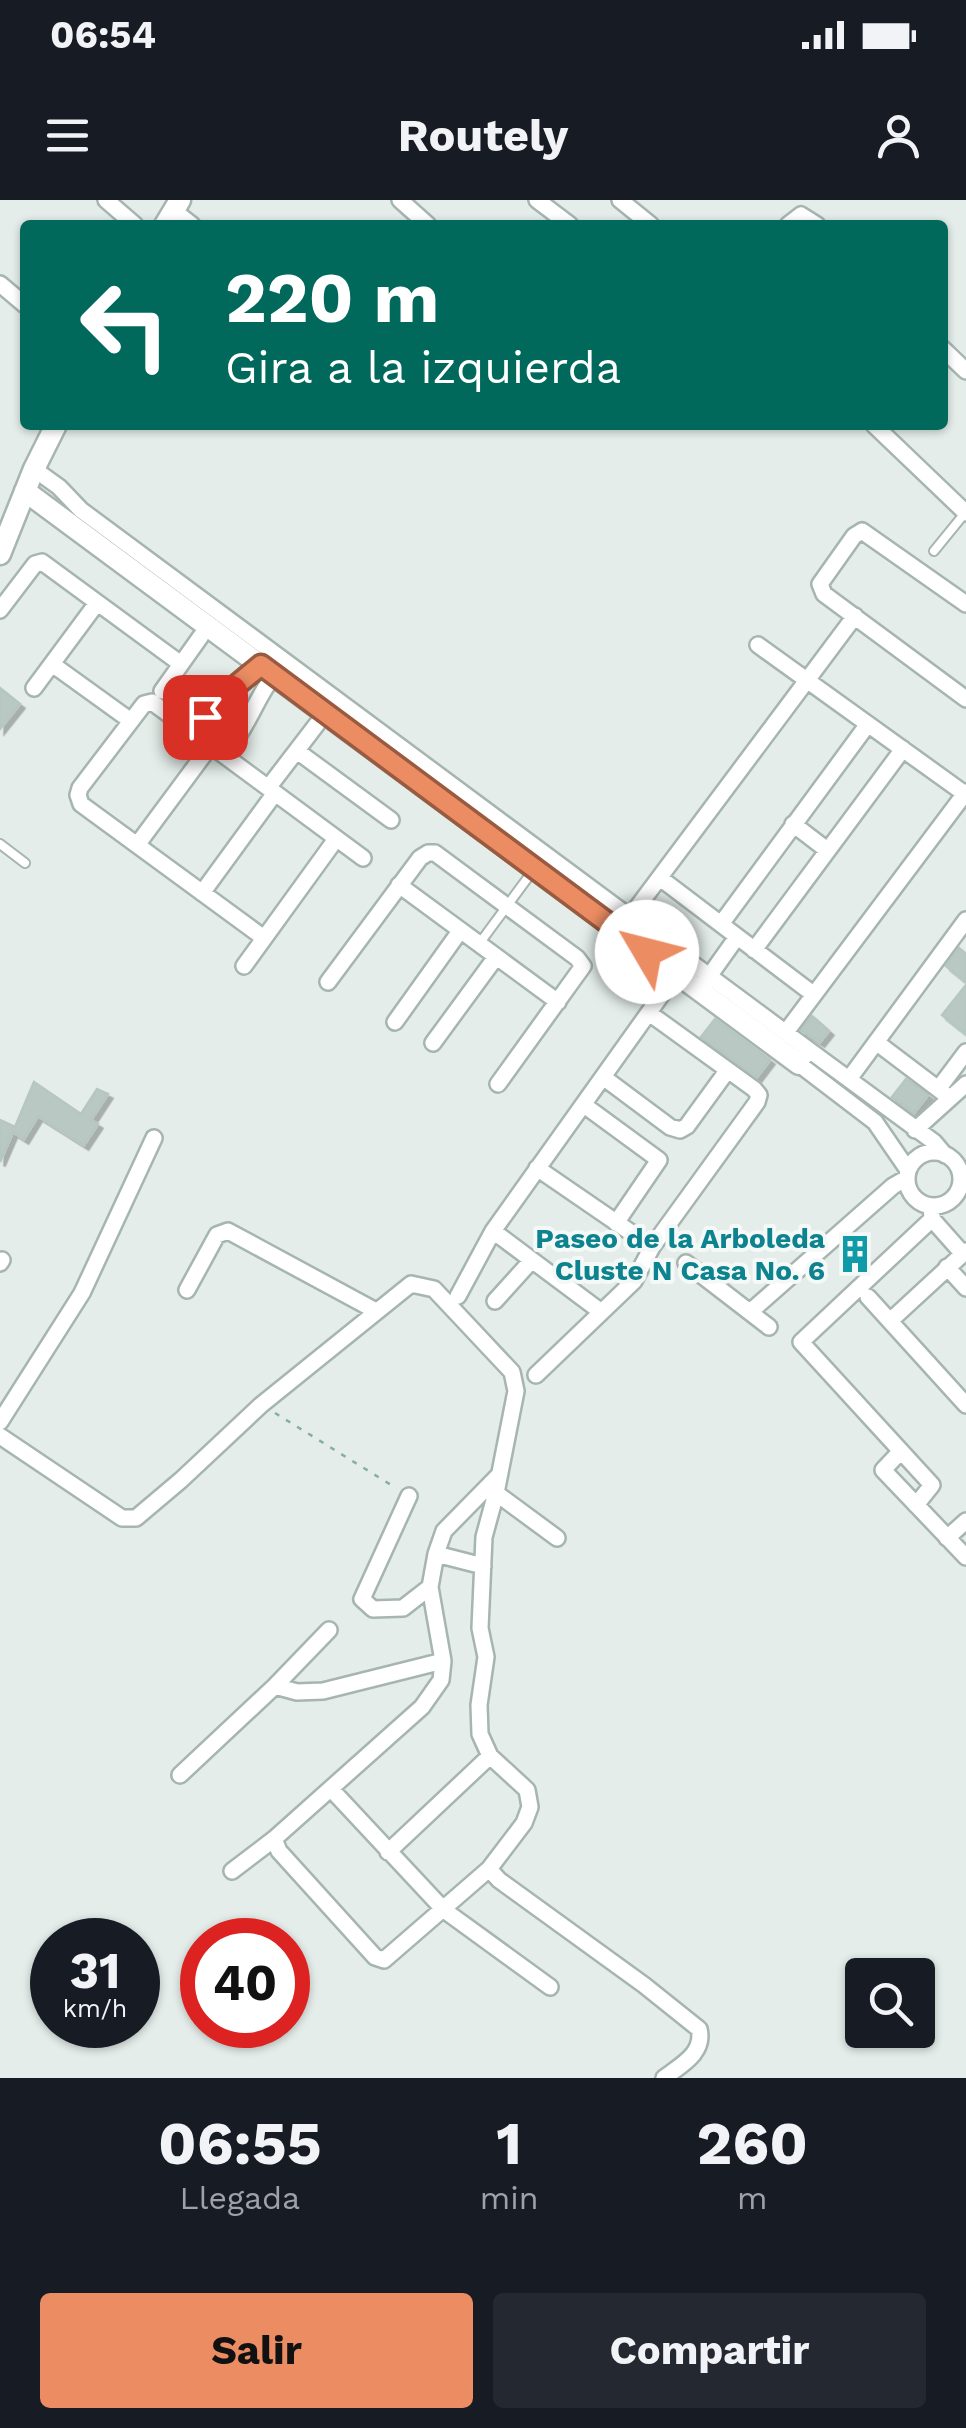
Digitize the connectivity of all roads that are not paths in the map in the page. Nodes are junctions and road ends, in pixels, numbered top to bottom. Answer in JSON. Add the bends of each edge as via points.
{"nodes":[{"id":1,"x":106,"y":200,"type":"edge"},
{"id":2,"x":400,"y":200,"type":"edge"},
{"id":3,"x":537,"y":200,"type":"edge"},
{"id":4,"x":620,"y":200,"type":"edge"},
{"id":5,"x":128,"y":220,"type":"edge"},
{"id":6,"x":422,"y":220,"type":"edge"},
{"id":7,"x":563,"y":220,"type":"edge"},
{"id":8,"x":645,"y":220,"type":"edge"},
{"id":9,"x":0,"y":284,"type":"edge"},
{"id":10,"x":20,"y":301,"type":"edge"},
{"id":11,"x":54,"y":430,"type":"edge"},
{"id":12,"x":879,"y":430,"type":"edge"},
{"id":13,"x":34,"y":469,"type":"junction"},
{"id":14,"x":25,"y":491,"type":"junction"},
{"id":15,"x":966,"y":513,"type":"edge"},
{"id":16,"x":934,"y":551,"type":"dead end"},
{"id":17,"x":0,"y":554,"type":"edge"},
{"id":18,"x":97,"y":603,"type":"junction"},
{"id":19,"x":966,"y":604,"type":"edge"},
{"id":20,"x":0,"y":610,"type":"edge"},
{"id":21,"x":855,"y":616,"type":"junction"},
{"id":22,"x":201,"y":636,"type":"dead end"},
{"id":23,"x":758,"y":645,"type":"dead end"},
{"id":24,"x":52,"y":664,"type":"junction"},
{"id":25,"x":181,"y":664,"type":"junction"},
{"id":26,"x":268,"y":670,"type":"junction"},
{"id":27,"x":808,"y":679,"type":"junction"},
{"id":28,"x":34,"y":688,"type":"dead end"},
{"id":29,"x":162,"y":690,"type":"dead end"},
{"id":30,"x":966,"y":699,"type":"edge"},
{"id":31,"x":131,"y":721,"type":"junction"},
{"id":32,"x":316,"y":724,"type":"dead end"},
{"id":33,"x":868,"y":724,"type":"junction"},
{"id":34,"x":211,"y":746,"type":"junction"},
{"id":35,"x":903,"y":749,"type":"junction"},
{"id":36,"x":297,"y":751,"type":"junction"},
{"id":37,"x":271,"y":790,"type":"junction"},
{"id":38,"x":965,"y":793,"type":"edge"},
{"id":39,"x":392,"y":820,"type":"dead end"},
{"id":40,"x":793,"y":824,"type":"junction"},
{"id":41,"x":336,"y":839,"type":"junction"},
{"id":42,"x":0,"y":844,"type":"edge"},
{"id":43,"x":137,"y":845,"type":"junction"},
{"id":44,"x":828,"y":850,"type":"junction"},
{"id":45,"x":364,"y":858,"type":"dead end"},
{"id":46,"x":26,"y":864,"type":"dead end"},
{"id":47,"x":535,"y":868,"type":"junction"},
{"id":48,"x":660,"y":878,"type":"junction"},
{"id":49,"x":399,"y":885,"type":"junction"},
{"id":50,"x":202,"y":893,"type":"junction"},
{"id":51,"x":508,"y":906,"type":"junction"},
{"id":52,"x":966,"y":920,"type":"edge"},
{"id":53,"x":625,"y":923,"type":"junction"},
{"id":54,"x":720,"y":924,"type":"junction"},
{"id":55,"x":460,"y":931,"type":"junction"},
{"id":56,"x":737,"y":937,"type":"junction"},
{"id":57,"x":264,"y":938,"type":"junction"},
{"id":58,"x":960,"y":940,"type":"edge"},
{"id":59,"x":479,"y":944,"type":"junction"},
{"id":60,"x":754,"y":950,"type":"junction"},
{"id":61,"x":496,"y":957,"type":"junction"},
{"id":62,"x":244,"y":966,"type":"dead end"},
{"id":63,"x":676,"y":974,"type":"junction"},
{"id":64,"x":328,"y":982,"type":"dead end"},
{"id":65,"x":705,"y":983,"type":"junction"},
{"id":66,"x":814,"y":994,"type":"junction"},
{"id":67,"x":558,"y":1002,"type":"junction"},
{"id":68,"x":649,"y":1013,"type":"junction"},
{"id":69,"x":395,"y":1022,"type":"dead end"},
{"id":70,"x":786,"y":1032,"type":"junction"},
{"id":71,"x":876,"y":1042,"type":"junction"},
{"id":72,"x":433,"y":1043,"type":"dead end"},
{"id":73,"x":966,"y":1052,"type":"edge"},
{"id":74,"x":804,"y":1057,"type":"junction"},
{"id":75,"x":727,"y":1071,"type":"junction"},
{"id":76,"x":603,"y":1077,"type":"junction"},
{"id":77,"x":848,"y":1079,"type":"junction"},
{"id":78,"x":498,"y":1084,"type":"dead end"},
{"id":79,"x":966,"y":1084,"type":"edge"},
{"id":80,"x":945,"y":1093,"type":"junction"},
{"id":81,"x":584,"y":1105,"type":"junction"},
{"id":82,"x":916,"y":1130,"type":"junction"},
{"id":83,"x":154,"y":1138,"type":"dead end"},
{"id":84,"x":945,"y":1154,"type":"junction"},
{"id":85,"x":538,"y":1168,"type":"junction"},
{"id":86,"x":907,"y":1174,"type":"junction"},
{"id":87,"x":963,"y":1174,"type":"edge"},
{"id":88,"x":931,"y":1212,"type":"junction"},
{"id":89,"x":616,"y":1223,"type":"junction"},
{"id":90,"x":493,"y":1231,"type":"junction"},
{"id":91,"x":652,"y":1247,"type":"junction"},
{"id":92,"x":964,"y":1252,"type":"edge"},
{"id":93,"x":532,"y":1260,"type":"junction"},
{"id":94,"x":686,"y":1263,"type":"dead end"},
{"id":95,"x":947,"y":1267,"type":"junction"},
{"id":96,"x":966,"y":1288,"type":"edge"},
{"id":97,"x":187,"y":1290,"type":"dead end"},
{"id":98,"x":458,"y":1296,"type":"dead end"},
{"id":99,"x":868,"y":1297,"type":"dead end"},
{"id":100,"x":495,"y":1301,"type":"dead end"},
{"id":101,"x":376,"y":1310,"type":"junction"},
{"id":102,"x":600,"y":1311,"type":"junction"},
{"id":103,"x":750,"y":1312,"type":"junction"},
{"id":104,"x":890,"y":1321,"type":"junction"},
{"id":105,"x":769,"y":1327,"type":"dead end"},
{"id":106,"x":536,"y":1375,"type":"dead end"},
{"id":107,"x":966,"y":1405,"type":"edge"},
{"id":108,"x":0,"y":1422,"type":"edge"},
{"id":109,"x":0,"y":1436,"type":"edge"},
{"id":110,"x":901,"y":1451,"type":"junction"},
{"id":111,"x":498,"y":1476,"type":"junction"},
{"id":112,"x":496,"y":1493,"type":"junction"},
{"id":113,"x":409,"y":1496,"type":"road end"},
{"id":114,"x":916,"y":1504,"type":"junction"},
{"id":115,"x":966,"y":1521,"type":"edge"},
{"id":116,"x":557,"y":1538,"type":"dead end"},
{"id":117,"x":947,"y":1538,"type":"junction"},
{"id":118,"x":436,"y":1554,"type":"junction"},
{"id":119,"x":966,"y":1558,"type":"edge"},
{"id":120,"x":483,"y":1566,"type":"junction"},
{"id":121,"x":430,"y":1587,"type":"junction"},
{"id":122,"x":329,"y":1630,"type":"dead end"},
{"id":123,"x":443,"y":1662,"type":"junction"},
{"id":124,"x":275,"y":1686,"type":"junction"},
{"id":125,"x":490,"y":1756,"type":"junction"},
{"id":126,"x":180,"y":1775,"type":"dead end"},
{"id":127,"x":331,"y":1788,"type":"junction"},
{"id":128,"x":274,"y":1840,"type":"junction"},
{"id":129,"x":388,"y":1852,"type":"junction"},
{"id":130,"x":489,"y":1869,"type":"junction"},
{"id":131,"x":232,"y":1872,"type":"dead end"},
{"id":132,"x":444,"y":1910,"type":"junction"},
{"id":133,"x":550,"y":1987,"type":"dead end"},
{"id":134,"x":664,"y":2078,"type":"edge"}],
"edges":[{"from":1,"to":5,"type":"street"},
{"from":2,"to":6,"type":"street"},
{"from":3,"to":7,"type":"street"},
{"from":4,"to":8,"type":"street"},
{"from":9,"to":10,"type":"street"},
{"from":11,"to":13,"type":"street"},
{"from":12,"to":15,"type":"street"},
{"from":13,"to":14,"type":"street"},
{"from":13,"to":53,"type":"street"},
{"from":14,"to":17,"type":"street"},
{"from":14,"to":26,"type":"street"},
{"from":15,"to":16,"type":"lane"},
{"from":18,"to":20,"type":"street","via":[[40,562]]},
{"from":18,"to":24,"type":"street"},
{"from":18,"to":25,"type":"street"},
{"from":19,"to":21,"type":"street","via":[[862,530],[820,584]]},
{"from":21,"to":27,"type":"street"},
{"from":21,"to":30,"type":"street"},
{"from":22,"to":25,"type":"street"},
{"from":23,"to":27,"type":"street"},
{"from":24,"to":28,"type":"street"},
{"from":24,"to":31,"type":"street"},
{"from":25,"to":29,"type":"street"},
{"from":26,"to":34,"type":"street","via":[[249,722]]},
{"from":26,"to":34,"type":"street","via":[[215,704],[203,721]]},
{"from":26,"to":47,"type":"street"},
{"from":27,"to":33,"type":"street"},
{"from":27,"to":48,"type":"street"},
{"from":31,"to":34,"type":"street","via":[[152,702]]},
{"from":31,"to":43,"type":"street","via":[[78,795]]},
{"from":32,"to":36,"type":"street"},
{"from":33,"to":35,"type":"street"},
{"from":33,"to":40,"type":"street"},
{"from":34,"to":37,"type":"street"},
{"from":34,"to":43,"type":"street"},
{"from":35,"to":38,"type":"street"},
{"from":35,"to":44,"type":"street"},
{"from":36,"to":37,"type":"street"},
{"from":36,"to":39,"type":"street"},
{"from":37,"to":41,"type":"street"},
{"from":37,"to":50,"type":"street"},
{"from":38,"to":66,"type":"street"},
{"from":40,"to":44,"type":"street"},
{"from":40,"to":54,"type":"street"},
{"from":41,"to":45,"type":"street"},
{"from":41,"to":57,"type":"street"},
{"from":42,"to":46,"type":"lane"},
{"from":43,"to":50,"type":"street"},
{"from":44,"to":60,"type":"street"},
{"from":47,"to":51,"type":"lane"},
{"from":47,"to":53,"type":"street"},
{"from":48,"to":53,"type":"street"},
{"from":48,"to":54,"type":"street"},
{"from":49,"to":51,"type":"street","via":[[431,852]]},
{"from":49,"to":55,"type":"street"},
{"from":49,"to":64,"type":"street"},
{"from":50,"to":57,"type":"street"},
{"from":51,"to":59,"type":"lane"},
{"from":51,"to":67,"type":"street","via":[[582,963]]},
{"from":52,"to":58,"type":"street"},
{"from":53,"to":63,"type":"street"},
{"from":53,"to":65,"type":"street"},
{"from":54,"to":56,"type":"street"},
{"from":55,"to":59,"type":"street"},
{"from":55,"to":69,"type":"street"},
{"from":56,"to":60,"type":"street"},
{"from":56,"to":65,"type":"street"},
{"from":57,"to":62,"type":"street"},
{"from":58,"to":71,"type":"street"},
{"from":59,"to":61,"type":"street"},
{"from":60,"to":66,"type":"street"},
{"from":61,"to":67,"type":"street"},
{"from":61,"to":72,"type":"street"},
{"from":63,"to":65,"type":"street"},
{"from":63,"to":68,"type":"street"},
{"from":65,"to":70,"type":"street"},
{"from":65,"to":74,"type":"street"},
{"from":66,"to":70,"type":"street"},
{"from":67,"to":78,"type":"street"},
{"from":68,"to":75,"type":"street"},
{"from":68,"to":76,"type":"street"},
{"from":70,"to":74,"type":"street"},
{"from":71,"to":77,"type":"street"},
{"from":71,"to":80,"type":"street"},
{"from":73,"to":80,"type":"street"},
{"from":74,"to":77,"type":"street"},
{"from":74,"to":86,"type":"street","via":[[875,1122]]},
{"from":75,"to":76,"type":"street","via":[[680,1130]]},
{"from":75,"to":91,"type":"street","via":[[754,1089],[757,1102]]},
{"from":76,"to":81,"type":"street"},
{"from":77,"to":82,"type":"street"},
{"from":79,"to":80,"type":"street"},
{"from":80,"to":82,"type":"street"},
{"from":81,"to":85,"type":"street"},
{"from":81,"to":89,"type":"street","via":[[660,1160]]},
{"from":82,"to":84,"type":"street"},
{"from":83,"to":108,"type":"street","via":[[88,1282]]},
{"from":84,"to":86,"type":"street","via":[[920,1156]]},
{"from":84,"to":87,"type":"street"},
{"from":85,"to":89,"type":"street"},
{"from":85,"to":90,"type":"street"},
{"from":86,"to":88,"type":"street","via":[[911,1194]]},
{"from":86,"to":103,"type":"street"},
{"from":87,"to":88,"type":"street","via":[[954,1197]]},
{"from":88,"to":92,"type":"street"},
{"from":88,"to":110,"type":"street","via":[[801,1342]]},
{"from":89,"to":91,"type":"street"},
{"from":90,"to":93,"type":"street"},
{"from":90,"to":98,"type":"street"},
{"from":91,"to":102,"type":"street","via":[[634,1281]]},
{"from":92,"to":95,"type":"street"},
{"from":93,"to":100,"type":"street"},
{"from":93,"to":102,"type":"street"},
{"from":94,"to":103,"type":"street"},
{"from":95,"to":96,"type":"street"},
{"from":95,"to":104,"type":"street"},
{"from":97,"to":101,"type":"street","via":[[218,1234],[228,1231]]},
{"from":99,"to":104,"type":"street"},
{"from":101,"to":109,"type":"street","via":[[136,1518],[122,1518]]},
{"from":101,"to":111,"type":"street","via":[[411,1284],[434,1289],[512,1372],[516,1391]]},
{"from":102,"to":106,"type":"street"},
{"from":103,"to":105,"type":"street"},
{"from":104,"to":107,"type":"street"},
{"from":110,"to":114,"type":"street","via":[[932,1485]]},
{"from":110,"to":114,"type":"street","via":[[883,1470]]},
{"from":111,"to":112,"type":"street"},
{"from":111,"to":118,"type":"street","via":[[444,1531]]},
{"from":112,"to":116,"type":"street"},
{"from":112,"to":120,"type":"street"},
{"from":113,"to":121,"type":"street","via":[[362,1599],[368,1608],[403,1608]]},
{"from":114,"to":117,"type":"street"},
{"from":115,"to":117,"type":"street"},
{"from":117,"to":119,"type":"street"},
{"from":118,"to":120,"type":"street"},
{"from":118,"to":121,"type":"street"},
{"from":120,"to":125,"type":"street","via":[[480,1734]]},
{"from":121,"to":123,"type":"street"},
{"from":122,"to":124,"type":"street"},
{"from":123,"to":124,"type":"street","via":[[324,1691]]},
{"from":123,"to":127,"type":"street","via":[[441,1680],[422,1708]]},
{"from":124,"to":126,"type":"street"},
{"from":125,"to":129,"type":"street"},
{"from":125,"to":130,"type":"street","via":[[526,1790],[530,1806]]},
{"from":127,"to":128,"type":"street"},
{"from":127,"to":129,"type":"street"},
{"from":128,"to":131,"type":"street"},
{"from":128,"to":132,"type":"street","via":[[375,1957],[395,1954]]},
{"from":129,"to":132,"type":"street"},
{"from":130,"to":132,"type":"street"},
{"from":130,"to":134,"type":"street","via":[[700,2029],[696,2052]]},
{"from":132,"to":133,"type":"street"}]}
